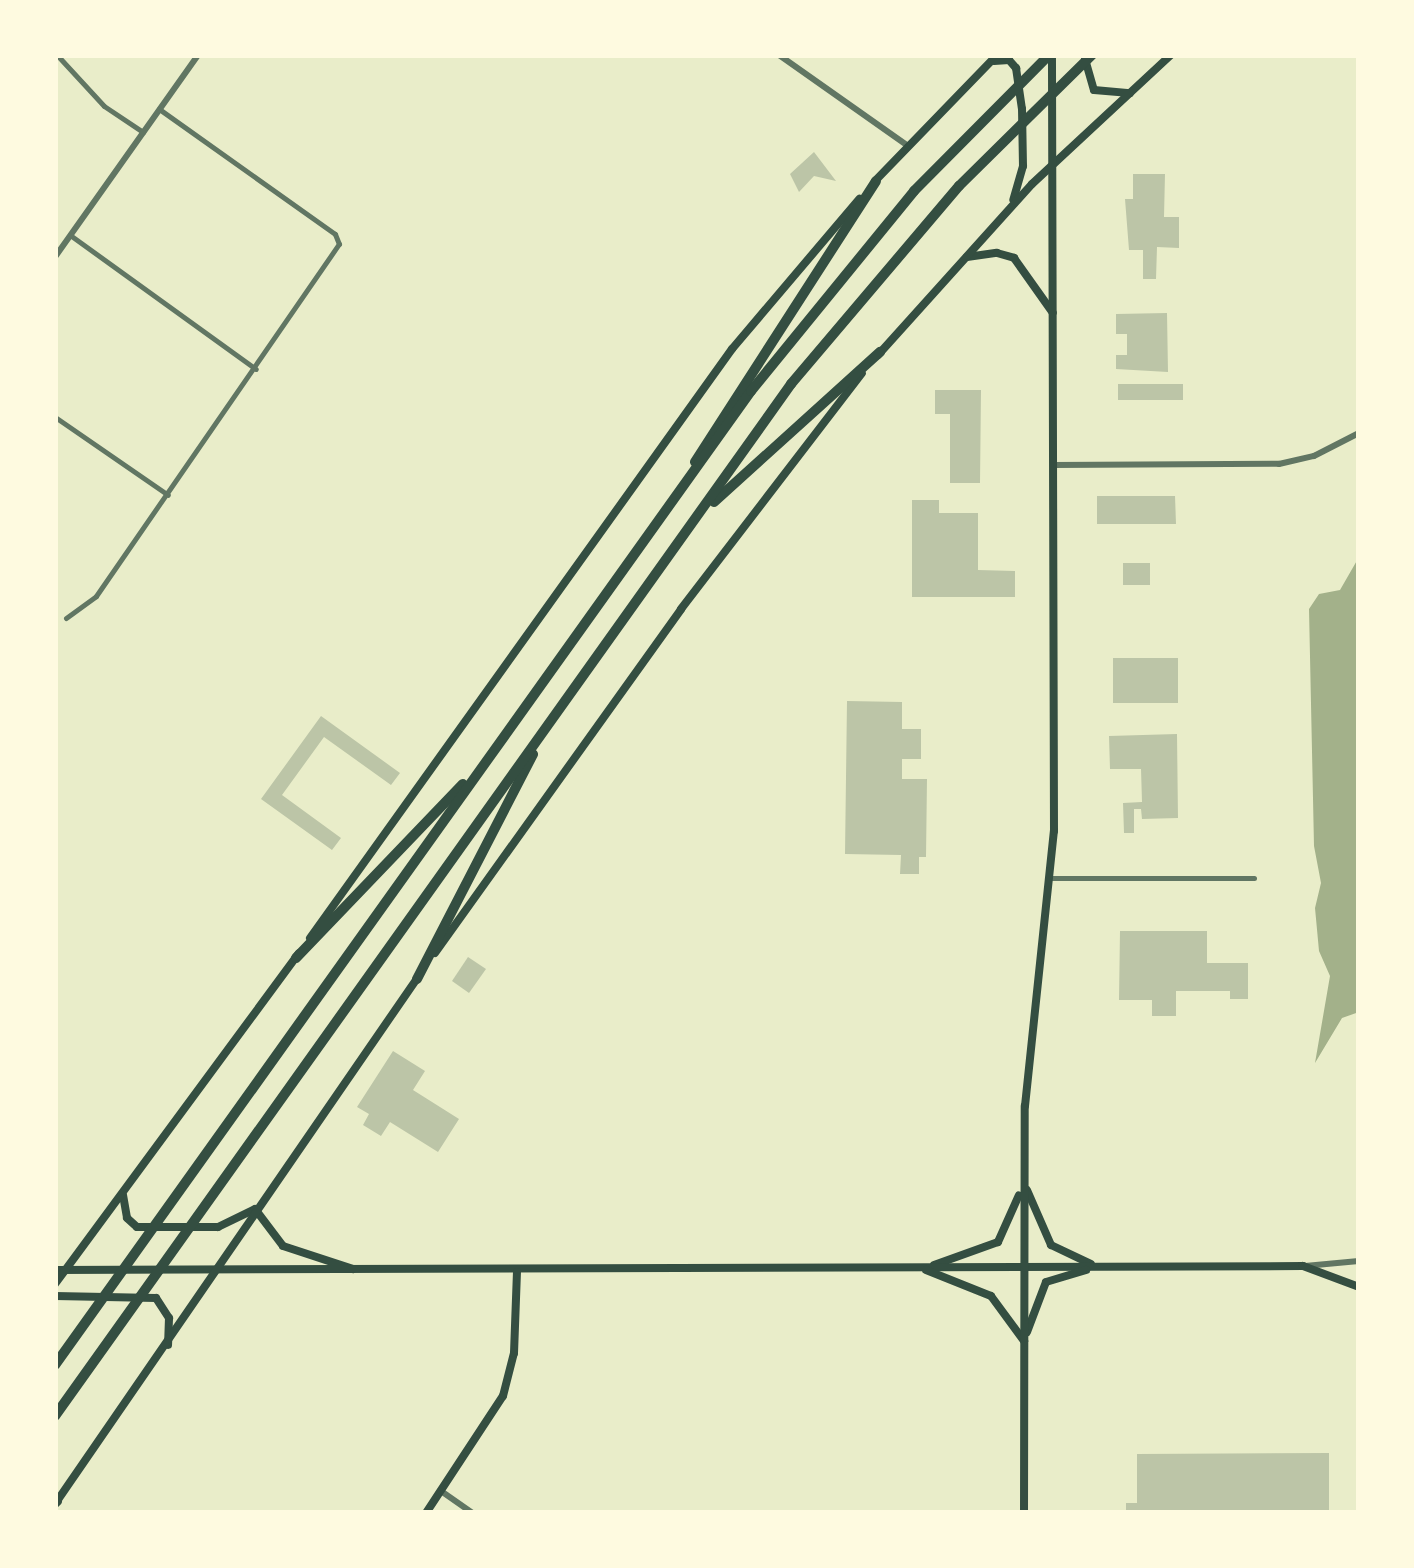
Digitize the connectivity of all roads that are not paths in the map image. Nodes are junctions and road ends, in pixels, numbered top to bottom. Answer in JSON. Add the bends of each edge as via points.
{"nodes":[{"id":1,"x":57,"y":55,"type":"edge"},
{"id":2,"x":198,"y":55,"type":"edge"},
{"id":3,"x":779,"y":55,"type":"edge"},
{"id":4,"x":1050,"y":55,"type":"edge"},
{"id":5,"x":1088,"y":55,"type":"edge"},
{"id":6,"x":1171,"y":55,"type":"edge"},
{"id":7,"x":994,"y":58,"type":"edge"},
{"id":8,"x":1130,"y":93,"type":"junction"},
{"id":9,"x":160,"y":109,"type":"junction"},
{"id":10,"x":143,"y":132,"type":"junction"},
{"id":11,"x":908,"y":146,"type":"junction"},
{"id":12,"x":1053,"y":164,"type":"junction"},
{"id":13,"x":876,"y":181,"type":"junction"},
{"id":14,"x":1009,"y":209,"type":"junction"},
{"id":15,"x":70,"y":236,"type":"junction"},
{"id":16,"x":55,"y":256,"type":"edge"},
{"id":17,"x":963,"y":259,"type":"junction"},
{"id":18,"x":1053,"y":314,"type":"junction"},
{"id":19,"x":880,"y":352,"type":"junction"},
{"id":20,"x":256,"y":369,"type":"junction"},
{"id":21,"x":55,"y":416,"type":"edge"},
{"id":22,"x":1359,"y":433,"type":"edge"},
{"id":23,"x":1053,"y":466,"type":"junction"},
{"id":24,"x":688,"y":480,"type":"junction"},
{"id":25,"x":168,"y":495,"type":"junction"},
{"id":26,"x":695,"y":520,"type":"junction"},
{"id":27,"x":66,"y":618,"type":"dead end"},
{"id":28,"x":555,"y":714,"type":"junction"},
{"id":29,"x":512,"y":726,"type":"junction"},
{"id":30,"x":1051,"y":878,"type":"junction"},
{"id":31,"x":1254,"y":878,"type":"dead end"},
{"id":32,"x":296,"y":958,"type":"junction"},
{"id":33,"x":417,"y":979,"type":"junction"},
{"id":34,"x":1023,"y":1176,"type":"junction"},
{"id":35,"x":124,"y":1194,"type":"junction"},
{"id":36,"x":255,"y":1210,"type":"junction"},
{"id":37,"x":1359,"y":1262,"type":"edge"},
{"id":38,"x":1098,"y":1266,"type":"junction"},
{"id":39,"x":1303,"y":1266,"type":"junction"},
{"id":40,"x":1024,"y":1267,"type":"junction"},
{"id":41,"x":922,"y":1268,"type":"junction"},
{"id":42,"x":55,"y":1270,"type":"edge"},
{"id":43,"x":68,"y":1270,"type":"junction"},
{"id":44,"x":362,"y":1272,"type":"junction"},
{"id":45,"x":517,"y":1272,"type":"junction"},
{"id":46,"x":217,"y":1273,"type":"junction"},
{"id":47,"x":55,"y":1284,"type":"edge"},
{"id":48,"x":1359,"y":1287,"type":"edge"},
{"id":49,"x":55,"y":1296,"type":"edge"},
{"id":50,"x":1024,"y":1341,"type":"junction"},
{"id":51,"x":168,"y":1344,"type":"junction"},
{"id":52,"x":55,"y":1365,"type":"edge"},
{"id":53,"x":55,"y":1416,"type":"edge"},
{"id":54,"x":441,"y":1491,"type":"junction"},
{"id":55,"x":56,"y":1503,"type":"edge"},
{"id":56,"x":426,"y":1513,"type":"edge"},
{"id":57,"x":472,"y":1513,"type":"edge"},
{"id":58,"x":1024,"y":1513,"type":"edge"}],
"edges":[{"from":1,"to":10,"type":"street","via":[[104,106]]},
{"from":2,"to":9,"type":"street"},
{"from":3,"to":11,"type":"street"},
{"from":4,"to":12,"type":"main road"},
{"from":4,"to":24,"type":"highway","via":[[833,284]]},
{"from":5,"to":8,"type":"main road","via":[[1094,90]]},
{"from":5,"to":26,"type":"highway","via":[[1006,136],[792,384]]},
{"from":6,"to":8,"type":"main road"},
{"from":7,"to":11,"type":"main road"},
{"from":7,"to":14,"type":"main road","via":[[1013,62],[1022,109],[1023,166]]},
{"from":8,"to":12,"type":"main road"},
{"from":9,"to":10,"type":"street"},
{"from":9,"to":20,"type":"street","via":[[340,244]]},
{"from":10,"to":15,"type":"street"},
{"from":11,"to":13,"type":"main road"},
{"from":12,"to":14,"type":"main road"},
{"from":12,"to":18,"type":"main road"},
{"from":13,"to":24,"type":"highway","via":[[700,448]]},
{"from":13,"to":32,"type":"main road","via":[[732,349]]},
{"from":14,"to":17,"type":"main road"},
{"from":15,"to":16,"type":"street"},
{"from":15,"to":20,"type":"street"},
{"from":17,"to":18,"type":"main road","via":[[997,252],[1014,258]]},
{"from":17,"to":19,"type":"main road"},
{"from":18,"to":23,"type":"main road"},
{"from":19,"to":26,"type":"highway","via":[[804,414]]},
{"from":19,"to":33,"type":"main road","via":[[681,609]]},
{"from":20,"to":25,"type":"street"},
{"from":21,"to":25,"type":"street"},
{"from":22,"to":23,"type":"street","via":[[1314,456],[1279,464]]},
{"from":23,"to":30,"type":"main road"},
{"from":24,"to":29,"type":"highway"},
{"from":25,"to":27,"type":"street","via":[[96,596]]},
{"from":26,"to":28,"type":"highway"},
{"from":28,"to":33,"type":"highway","via":[[436,930]]},
{"from":28,"to":53,"type":"highway"},
{"from":29,"to":32,"type":"highway","via":[[423,831]]},
{"from":29,"to":52,"type":"highway"},
{"from":30,"to":31,"type":"street"},
{"from":30,"to":34,"type":"main road"},
{"from":32,"to":35,"type":"main road"},
{"from":33,"to":36,"type":"main road"},
{"from":34,"to":38,"type":"main road","via":[[1051,1245]]},
{"from":34,"to":40,"type":"main road"},
{"from":34,"to":41,"type":"main road","via":[[1009,1230],[998,1242]]},
{"from":35,"to":36,"type":"main road","via":[[127,1218],[137,1228],[218,1227]]},
{"from":35,"to":43,"type":"main road"},
{"from":36,"to":44,"type":"main road","via":[[283,1246]]},
{"from":36,"to":46,"type":"main road"},
{"from":37,"to":39,"type":"street"},
{"from":38,"to":39,"type":"main road"},
{"from":38,"to":40,"type":"main road"},
{"from":38,"to":50,"type":"main road","via":[[1046,1282]]},
{"from":39,"to":48,"type":"main road"},
{"from":40,"to":41,"type":"main road"},
{"from":40,"to":50,"type":"main road"},
{"from":41,"to":45,"type":"main road"},
{"from":41,"to":50,"type":"main road","via":[[991,1296]]},
{"from":42,"to":43,"type":"main road"},
{"from":43,"to":46,"type":"main road"},
{"from":43,"to":47,"type":"main road"},
{"from":44,"to":45,"type":"main road"},
{"from":44,"to":46,"type":"main road"},
{"from":45,"to":54,"type":"main road","via":[[514,1353],[503,1396]]},
{"from":46,"to":51,"type":"main road"},
{"from":49,"to":51,"type":"main road","via":[[156,1298],[169,1318]]},
{"from":50,"to":58,"type":"main road"},
{"from":51,"to":55,"type":"main road"},
{"from":54,"to":56,"type":"main road"},
{"from":54,"to":57,"type":"street"}]}
